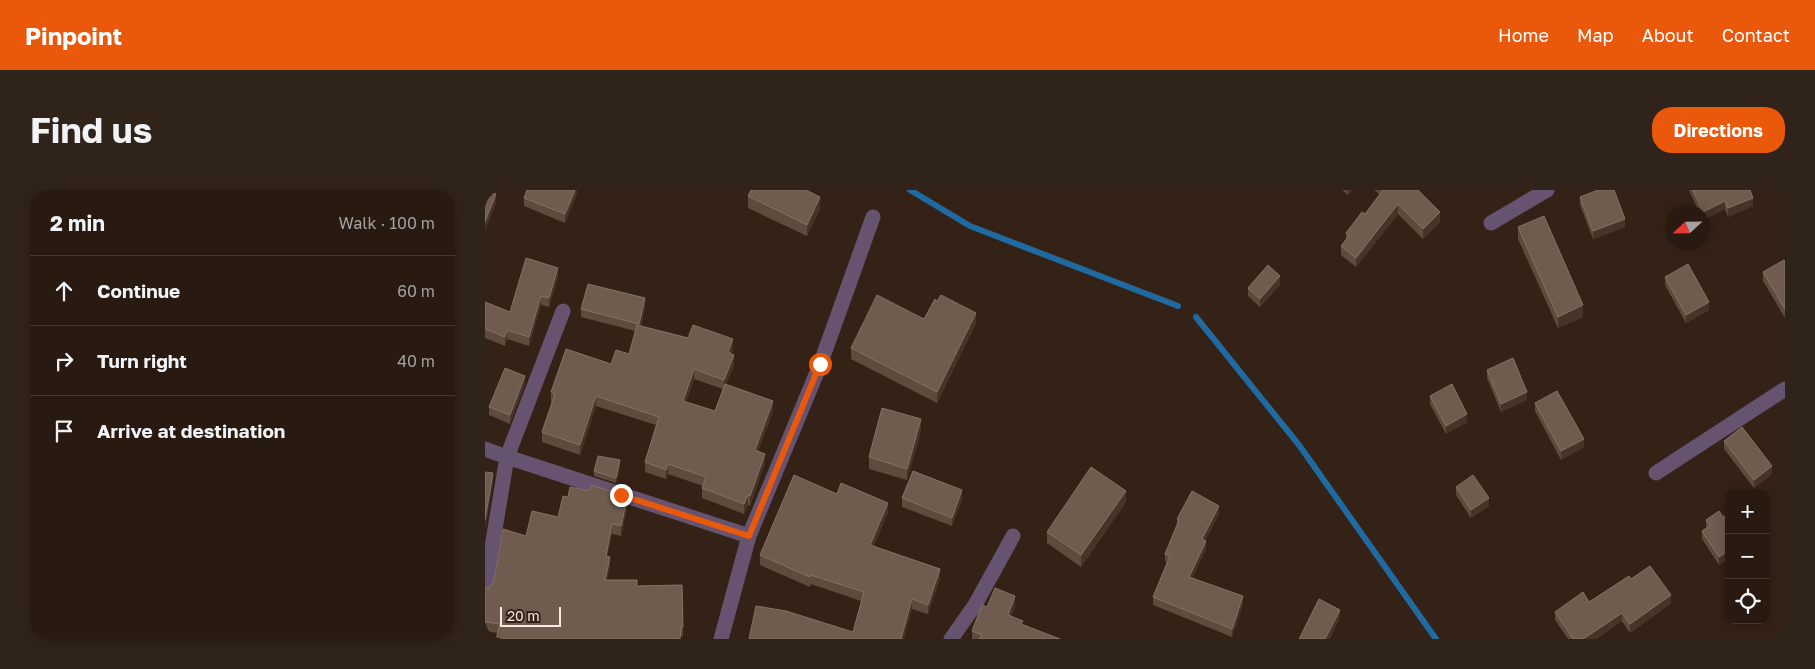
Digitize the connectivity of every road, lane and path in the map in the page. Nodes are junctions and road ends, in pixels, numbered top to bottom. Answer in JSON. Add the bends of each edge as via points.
{"nodes":[{"id":1,"x":1547,"y":190,"type":"edge"},
{"id":2,"x":873,"y":217,"type":"dead end"},
{"id":3,"x":1491,"y":223,"type":"dead end"},
{"id":4,"x":563,"y":311,"type":"dead end"},
{"id":5,"x":1785,"y":389,"type":"edge"},
{"id":6,"x":485,"y":449,"type":"edge"},
{"id":7,"x":507,"y":457,"type":"junction"},
{"id":8,"x":1656,"y":473,"type":"dead end"},
{"id":9,"x":749,"y":536,"type":"junction"},
{"id":10,"x":1013,"y":536,"type":"dead end"},
{"id":11,"x":485,"y":589,"type":"edge"},
{"id":12,"x":721,"y":639,"type":"edge"},
{"id":13,"x":951,"y":639,"type":"edge"}],
"edges":[{"from":1,"to":3,"type":"street"},
{"from":2,"to":9,"type":"street","via":[[820,364]]},
{"from":4,"to":7,"type":"street"},
{"from":5,"to":8,"type":"street"},
{"from":6,"to":7,"type":"street"},
{"from":7,"to":9,"type":"street"},
{"from":7,"to":11,"type":"street"},
{"from":9,"to":12,"type":"street"},
{"from":10,"to":13,"type":"street","via":[[975,605]]}]}
